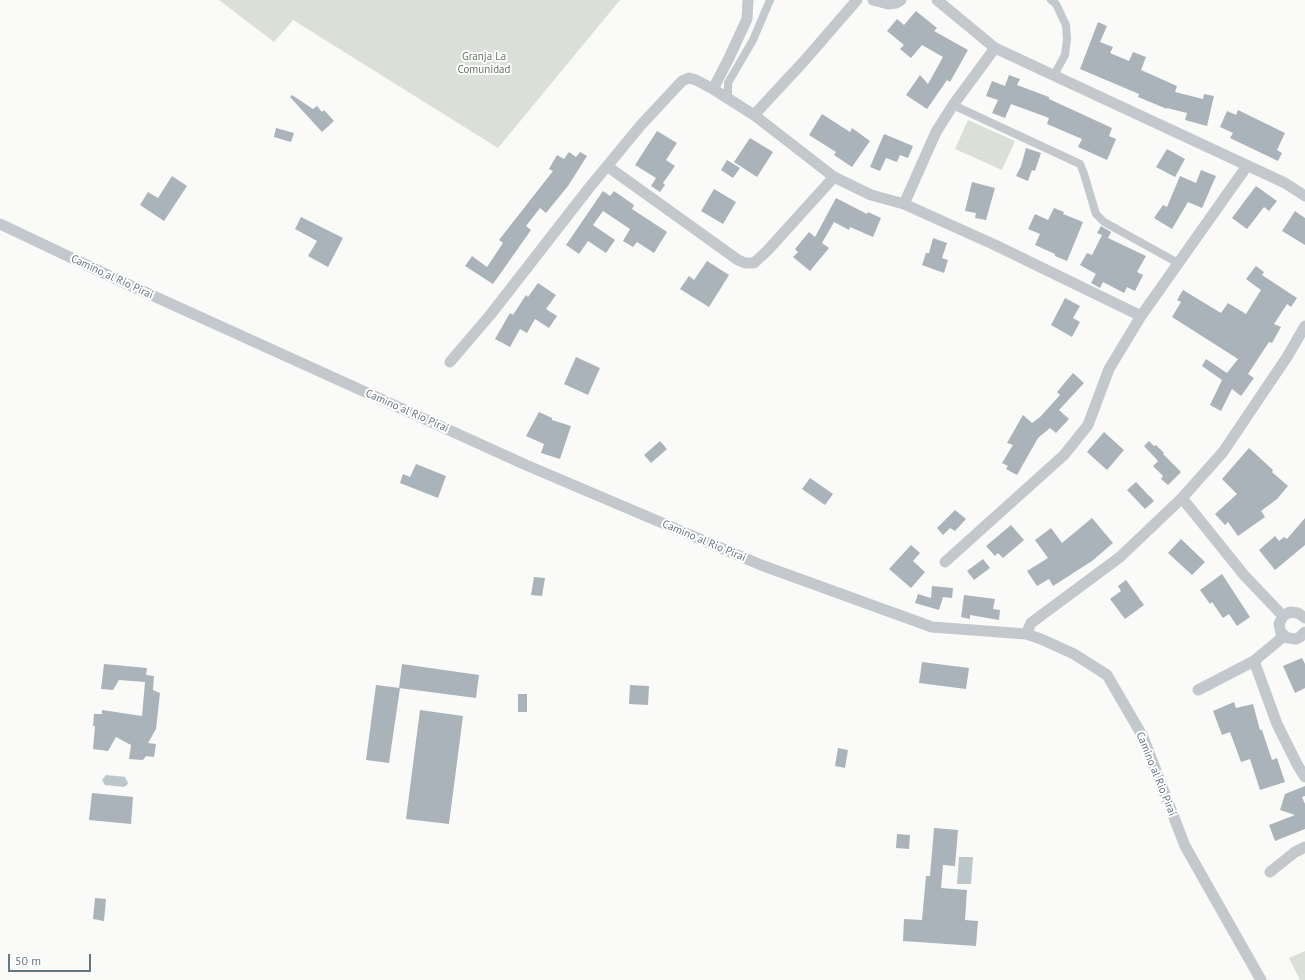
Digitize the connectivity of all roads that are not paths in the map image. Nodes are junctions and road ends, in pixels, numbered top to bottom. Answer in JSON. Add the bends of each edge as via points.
{"nodes":[{"id":1,"x":748,"y":0,"type":"edge"},
{"id":2,"x":770,"y":0,"type":"edge"},
{"id":3,"x":857,"y":0,"type":"edge"},
{"id":4,"x":873,"y":0,"type":"edge"},
{"id":5,"x":901,"y":0,"type":"edge"},
{"id":6,"x":937,"y":0,"type":"edge"},
{"id":7,"x":1052,"y":0,"type":"edge"},
{"id":8,"x":995,"y":48,"type":"junction"},
{"id":9,"x":1054,"y":75,"type":"junction"},
{"id":10,"x":713,"y":89,"type":"junction"},
{"id":11,"x":728,"y":99,"type":"junction"},
{"id":12,"x":954,"y":105,"type":"junction"},
{"id":13,"x":754,"y":115,"type":"junction"},
{"id":14,"x":607,"y":166,"type":"junction"},
{"id":15,"x":1247,"y":166,"type":"junction"},
{"id":16,"x":834,"y":177,"type":"junction"},
{"id":17,"x":1305,"y":196,"type":"edge"},
{"id":18,"x":904,"y":204,"type":"junction"},
{"id":19,"x":0,"y":224,"type":"edge"},
{"id":20,"x":1178,"y":263,"type":"junction"},
{"id":21,"x":1141,"y":316,"type":"junction"},
{"id":22,"x":1305,"y":326,"type":"edge"},
{"id":23,"x":450,"y":362,"type":"dead end"},
{"id":24,"x":1182,"y":498,"type":"junction"},
{"id":25,"x":945,"y":562,"type":"dead end"},
{"id":26,"x":1303,"y":614,"type":"edge"},
{"id":27,"x":1283,"y":616,"type":"junction"},
{"id":28,"x":1304,"y":633,"type":"edge"},
{"id":29,"x":1026,"y":634,"type":"junction"},
{"id":30,"x":1284,"y":636,"type":"junction"},
{"id":31,"x":1254,"y":662,"type":"junction"},
{"id":32,"x":1198,"y":690,"type":"dead end"},
{"id":33,"x":1305,"y":777,"type":"edge"},
{"id":34,"x":1305,"y":847,"type":"edge"},
{"id":35,"x":1270,"y":872,"type":"dead end"},
{"id":36,"x":1261,"y":980,"type":"edge"}],
"edges":[{"from":1,"to":10,"type":"street","via":[[747,19]]},
{"from":2,"to":11,"type":"street","via":[[753,40],[728,83]]},
{"from":3,"to":13,"type":"street"},
{"from":4,"to":5,"type":"street","via":[[888,4]]},
{"from":6,"to":8,"type":"street"},
{"from":7,"to":9,"type":"street","via":[[1066,25],[1067,39],[1065,55]]},
{"from":8,"to":9,"type":"street"},
{"from":8,"to":12,"type":"street"},
{"from":9,"to":15,"type":"street"},
{"from":10,"to":11,"type":"street"},
{"from":10,"to":14,"type":"street","via":[[689,78],[682,81]]},
{"from":11,"to":13,"type":"street"},
{"from":12,"to":18,"type":"street","via":[[936,132]]},
{"from":12,"to":20,"type":"street","via":[[1080,164],[1096,214],[1104,222]]},
{"from":13,"to":16,"type":"street"},
{"from":14,"to":16,"type":"street","via":[[745,263],[754,263],[768,251]]},
{"from":14,"to":23,"type":"street"},
{"from":15,"to":17,"type":"street","via":[[1285,183]]},
{"from":15,"to":20,"type":"street"},
{"from":16,"to":18,"type":"street","via":[[871,195]]},
{"from":18,"to":21,"type":"street"},
{"from":19,"to":29,"type":"street","name":"Camino al Rio Pirai","via":[[526,465],[761,565],[932,627]]},
{"from":20,"to":21,"type":"street"},
{"from":21,"to":25,"type":"street","via":[[1109,369],[1088,425],[1064,455]]},
{"from":22,"to":24,"type":"street","via":[[1287,357],[1222,452]]},
{"from":24,"to":27,"type":"street","via":[[1244,575]]},
{"from":24,"to":29,"type":"street","via":[[1120,557],[1031,623]]},
{"from":26,"to":27,"type":"street","via":[[1290,612]]},
{"from":27,"to":30,"type":"street","via":[[1280,628]]},
{"from":28,"to":30,"type":"street","via":[[1296,639]]},
{"from":29,"to":36,"type":"street","name":"Camino al Rio Pirai","via":[[1074,654],[1107,675],[1143,737],[1185,846]]},
{"from":30,"to":31,"type":"street"},
{"from":31,"to":32,"type":"street"},
{"from":31,"to":33,"type":"street","via":[[1277,724]]},
{"from":34,"to":35,"type":"street"}]}
